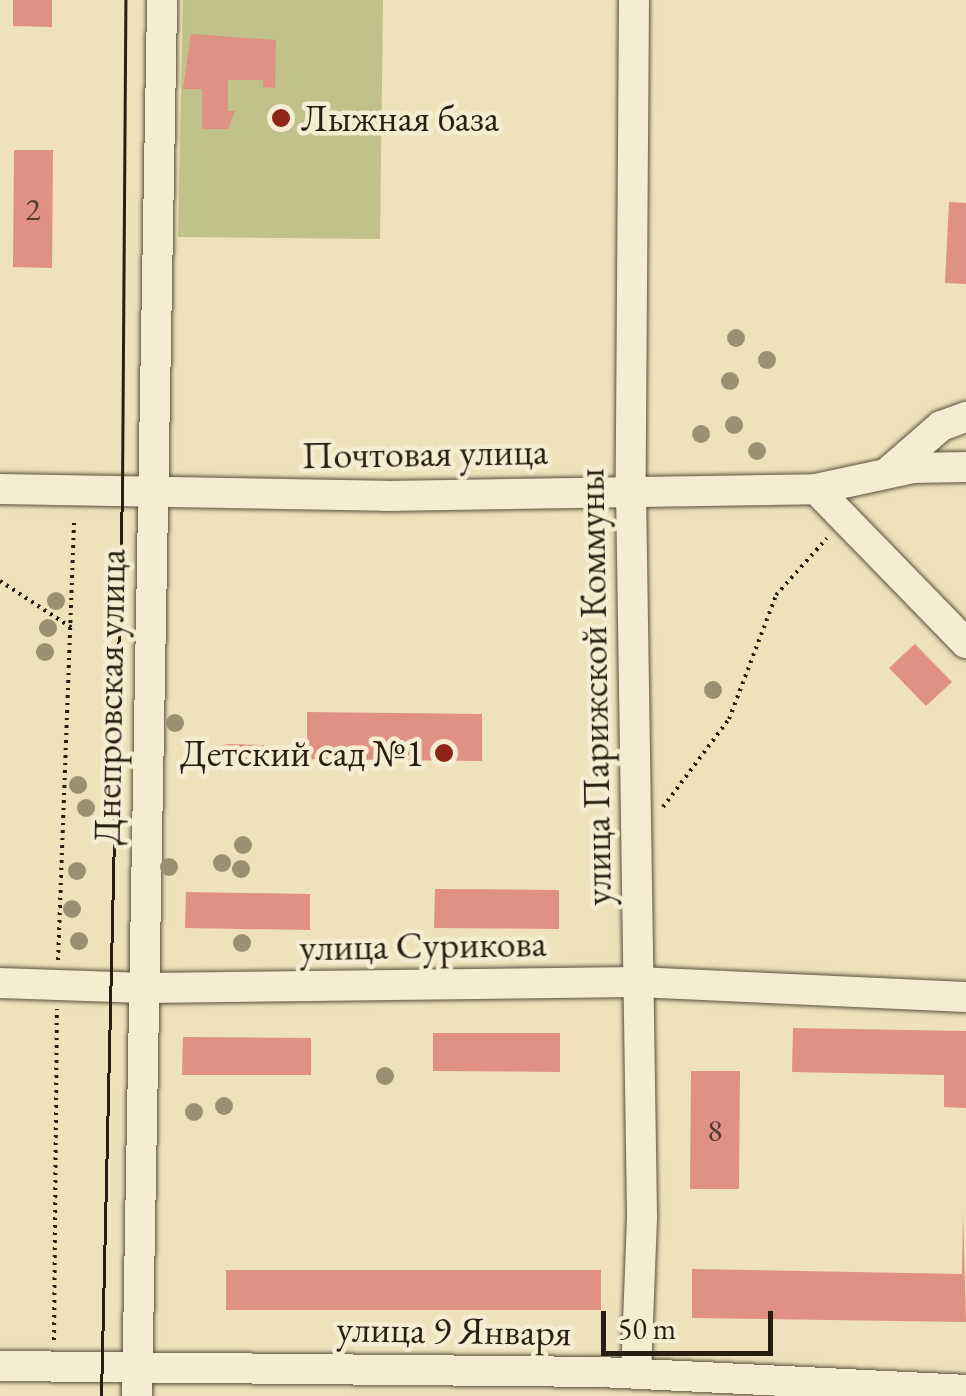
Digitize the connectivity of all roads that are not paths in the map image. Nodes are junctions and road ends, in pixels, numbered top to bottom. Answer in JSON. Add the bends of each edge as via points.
{"nodes":[{"id":1,"x":162,"y":0,"type":"edge"},
{"id":2,"x":634,"y":0,"type":"edge"},
{"id":3,"x":966,"y":417,"type":"edge"},
{"id":4,"x":966,"y":467,"type":"edge"},
{"id":5,"x":885,"y":474,"type":"junction"},
{"id":6,"x":816,"y":489,"type":"junction"},
{"id":7,"x":0,"y":490,"type":"edge"},
{"id":8,"x":632,"y":490,"type":"junction"},
{"id":9,"x":152,"y":492,"type":"junction"},
{"id":10,"x":966,"y":643,"type":"edge"},
{"id":11,"x":0,"y":982,"type":"edge"},
{"id":12,"x":637,"y":982,"type":"junction"},
{"id":13,"x":145,"y":988,"type":"junction"},
{"id":14,"x":966,"y":997,"type":"edge"},
{"id":15,"x":0,"y":1366,"type":"edge"},
{"id":16,"x":636,"y":1373,"type":"junction"},
{"id":17,"x":137,"y":1382,"type":"edge"},
{"id":18,"x":305,"y":1382,"type":"edge"},
{"id":19,"x":601,"y":1384,"type":"edge"},
{"id":20,"x":709,"y":1387,"type":"edge"},
{"id":21,"x":966,"y":1390,"type":"edge"}],
"edges":[{"from":1,"to":9,"type":"street","name":"Днепровская улица"},
{"from":2,"to":8,"type":"street","name":"улица Парижской Коммуны"},
{"from":3,"to":5,"type":"street","via":[[941,426]]},
{"from":4,"to":5,"type":"street","name":"Почтовая улица"},
{"from":5,"to":6,"type":"street","name":"Почтовая улица"},
{"from":6,"to":8,"type":"street","name":"Почтовая улица"},
{"from":6,"to":10,"type":"street"},
{"from":7,"to":9,"type":"street","name":"Почтовая улица"},
{"from":8,"to":9,"type":"street","name":"Почтовая улица"},
{"from":8,"to":12,"type":"street","name":"улица Парижской Коммуны"},
{"from":9,"to":13,"type":"street","name":"Днепровская улица"},
{"from":11,"to":13,"type":"street","name":"улица Сурикова"},
{"from":12,"to":13,"type":"street","name":"улица Сурикова"},
{"from":12,"to":14,"type":"street","name":"улица Сурикова"},
{"from":12,"to":16,"type":"street","name":"улица Парижской Коммуны","via":[[642,1218]]},
{"from":13,"to":17,"type":"street","name":"Днепровская улица"},
{"from":15,"to":17,"type":"street","name":"улица 9 Января"},
{"from":16,"to":19,"type":"street","name":"улица 9 Января"},
{"from":16,"to":20,"type":"street","name":"улица 9 Января"},
{"from":17,"to":18,"type":"street","name":"улица 9 Января"},
{"from":18,"to":19,"type":"street","name":"улица 9 Января"},
{"from":20,"to":21,"type":"street","name":"улица 9 Января"}]}
